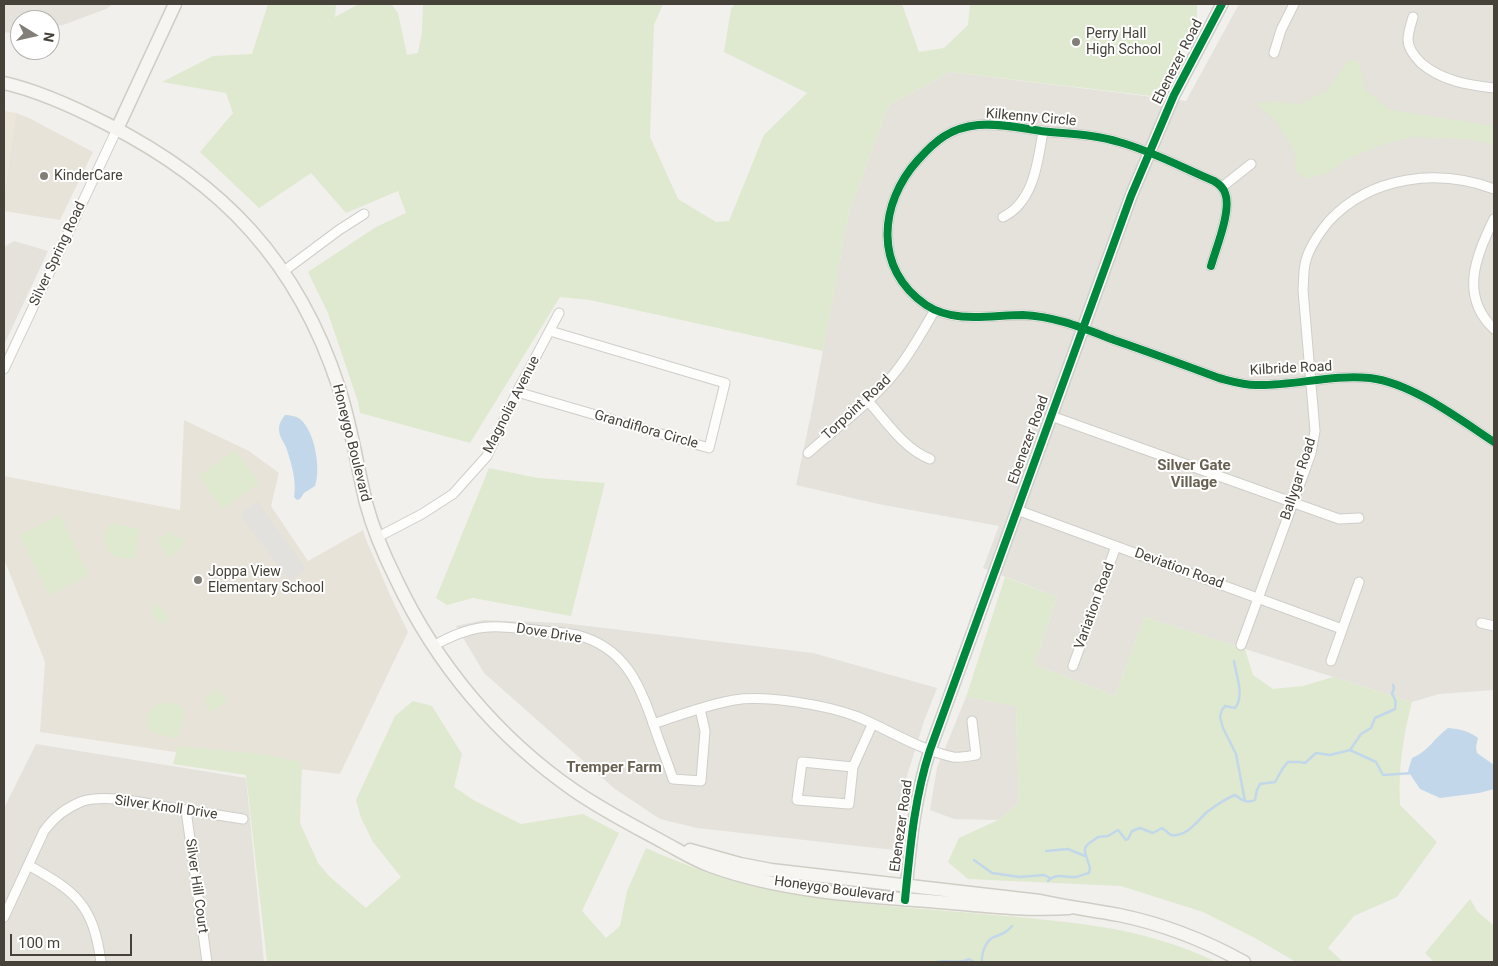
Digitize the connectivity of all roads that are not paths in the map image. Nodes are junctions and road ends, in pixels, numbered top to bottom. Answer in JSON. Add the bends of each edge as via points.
{"nodes":[{"id":1,"x":175,"y":4,"type":"edge"},
{"id":2,"x":1222,"y":4,"type":"edge"},
{"id":3,"x":1294,"y":4,"type":"edge"},
{"id":4,"x":1413,"y":17,"type":"dead end"},
{"id":5,"x":1274,"y":53,"type":"dead end"},
{"id":6,"x":4,"y":83,"type":"edge"},
{"id":7,"x":1494,"y":88,"type":"edge"},
{"id":8,"x":117,"y":129,"type":"junction"},
{"id":9,"x":1042,"y":131,"type":"junction"},
{"id":10,"x":1148,"y":152,"type":"junction"},
{"id":11,"x":1251,"y":164,"type":"dead end"},
{"id":12,"x":1222,"y":187,"type":"junction"},
{"id":13,"x":1494,"y":189,"type":"edge"},
{"id":14,"x":364,"y":214,"type":"dead end"},
{"id":15,"x":1003,"y":217,"type":"dead end"},
{"id":16,"x":1494,"y":219,"type":"edge"},
{"id":17,"x":1211,"y":266,"type":"dead end"},
{"id":18,"x":284,"y":271,"type":"junction"},
{"id":19,"x":935,"y":310,"type":"junction"},
{"id":20,"x":559,"y":313,"type":"dead end"},
{"id":21,"x":1082,"y":328,"type":"junction"},
{"id":22,"x":1494,"y":329,"type":"edge"},
{"id":23,"x":550,"y":331,"type":"junction"},
{"id":24,"x":4,"y":369,"type":"edge"},
{"id":25,"x":1312,"y":380,"type":"junction"},
{"id":26,"x":517,"y":392,"type":"junction"},
{"id":27,"x":868,"y":401,"type":"junction"},
{"id":28,"x":1051,"y":416,"type":"junction"},
{"id":29,"x":1494,"y":442,"type":"edge"},
{"id":30,"x":808,"y":453,"type":"dead end"},
{"id":31,"x":930,"y":459,"type":"dead end"},
{"id":32,"x":1292,"y":503,"type":"junction"},
{"id":33,"x":1017,"y":510,"type":"junction"},
{"id":34,"x":1359,"y":518,"type":"dead end"},
{"id":35,"x":378,"y":537,"type":"junction"},
{"id":36,"x":1116,"y":546,"type":"junction"},
{"id":37,"x":1359,"y":582,"type":"dead end"},
{"id":38,"x":1258,"y":598,"type":"junction"},
{"id":39,"x":1481,"y":624,"type":"dead end"},
{"id":40,"x":1494,"y":626,"type":"edge"},
{"id":41,"x":1342,"y":629,"type":"junction"},
{"id":42,"x":1241,"y":645,"type":"dead end"},
{"id":43,"x":433,"y":646,"type":"junction"},
{"id":44,"x":1330,"y":661,"type":"dead end"},
{"id":45,"x":1073,"y":666,"type":"dead end"},
{"id":46,"x":700,"y":708,"type":"junction"},
{"id":47,"x":972,"y":721,"type":"dead end"},
{"id":48,"x":653,"y":724,"type":"junction"},
{"id":49,"x":872,"y":724,"type":"junction"},
{"id":50,"x":930,"y":750,"type":"junction"},
{"id":51,"x":853,"y":767,"type":"junction"},
{"id":52,"x":186,"y":810,"type":"junction"},
{"id":53,"x":243,"y":820,"type":"dead end"},
{"id":54,"x":666,"y":843,"type":"junction"},
{"id":55,"x":28,"y":865,"type":"junction"},
{"id":56,"x":906,"y":885,"type":"junction"},
{"id":57,"x":905,"y":900,"type":"junction"},
{"id":58,"x":1070,"y":908,"type":"junction"},
{"id":59,"x":4,"y":917,"type":"edge"},
{"id":60,"x":101,"y":962,"type":"edge"},
{"id":61,"x":207,"y":962,"type":"edge"},
{"id":62,"x":1244,"y":962,"type":"edge"}],
"edges":[{"from":1,"to":8,"type":"main road","name":"Silver Spring Road"},
{"from":2,"to":10,"type":"street","name":"Ebenezer Road"},
{"from":3,"to":5,"type":"street"},
{"from":4,"to":7,"type":"street","via":[[1409,46],[1412,54],[1427,68],[1450,80]]},
{"from":6,"to":8,"type":"main road","name":"Honeygo Boulevard","via":[[76,109]]},
{"from":8,"to":18,"type":"main road","name":"Honeygo Boulevard","via":[[166,157],[218,196]]},
{"from":8,"to":24,"type":"street","name":"Silver Spring Road"},
{"from":9,"to":10,"type":"street","name":"Kilkenny Circle","via":[[1107,139]]},
{"from":9,"to":15,"type":"street","via":[[1029,189],[1016,210]]},
{"from":9,"to":19,"type":"street","name":"Kilkenny Circle","via":[[986,125],[963,128],[933,144],[906,176],[889,215],[889,248],[893,264],[905,285]]},
{"from":10,"to":12,"type":"street","name":"Kilkenny Circle"},
{"from":10,"to":21,"type":"street","name":"Ebenezer Road"},
{"from":11,"to":12,"type":"street"},
{"from":12,"to":17,"type":"street","via":[[1226,212]]},
{"from":13,"to":25,"type":"street","name":"Ballygar Road","via":[[1463,180],[1404,180],[1371,190],[1342,207],[1321,230],[1306,259],[1303,290]]},
{"from":14,"to":18,"type":"street"},
{"from":16,"to":22,"type":"street","via":[[1477,256],[1473,282],[1480,307]]},
{"from":18,"to":35,"type":"main road","name":"Honeygo Boulevard","via":[[311,318],[331,364],[367,507]]},
{"from":19,"to":21,"type":"street","name":"Kilkenny Circle","via":[[967,317],[1038,316]]},
{"from":19,"to":27,"type":"street","name":"Torpoint Road","via":[[893,376]]},
{"from":20,"to":23,"type":"street","name":"Magnolia Avenue"},
{"from":21,"to":25,"type":"street","name":"Kilbride Road","via":[[1240,384],[1268,385]]},
{"from":21,"to":28,"type":"street","name":"Ebenezer Road"},
{"from":23,"to":26,"type":"street","name":"Magnolia Avenue"},
{"from":23,"to":26,"type":"street","name":"Grandiflora Circle","via":[[725,383],[709,448]]},
{"from":25,"to":29,"type":"street","name":"Kilbride Road","via":[[1354,377],[1398,385]]},
{"from":25,"to":32,"type":"street","name":"Ballygar Road","via":[[1314,440]]},
{"from":26,"to":35,"type":"street","name":"Magnolia Avenue","via":[[487,456],[460,487],[422,514]]},
{"from":27,"to":30,"type":"street","name":"Torpoint Road"},
{"from":27,"to":31,"type":"street","via":[[908,445]]},
{"from":28,"to":32,"type":"street"},
{"from":28,"to":33,"type":"street","name":"Ebenezer Road"},
{"from":32,"to":34,"type":"street","via":[[1339,520]]},
{"from":32,"to":38,"type":"street","name":"Ballygar Road"},
{"from":33,"to":36,"type":"street","name":"Deviation Road"},
{"from":33,"to":50,"type":"street","name":"Ebenezer Road"},
{"from":35,"to":43,"type":"main road","name":"Honeygo Boulevard","via":[[397,582]]},
{"from":36,"to":38,"type":"street","name":"Deviation Road"},
{"from":36,"to":45,"type":"street","name":"Variation Road"},
{"from":37,"to":41,"type":"street"},
{"from":38,"to":41,"type":"street","name":"Deviation Road"},
{"from":38,"to":42,"type":"street","name":"Ballygar Road"},
{"from":39,"to":40,"type":"street"},
{"from":41,"to":44,"type":"street"},
{"from":43,"to":48,"type":"street","name":"Dove Drive","via":[[484,626],[577,635],[602,646],[626,667],[641,689]]},
{"from":43,"to":54,"type":"main road","name":"Honeygo Boulevard","via":[[480,707],[545,769],[602,809]]},
{"from":46,"to":48,"type":"street"},
{"from":46,"to":48,"type":"street","name":"Dove Drive","via":[[705,731],[701,781],[673,779]]},
{"from":46,"to":49,"type":"street","via":[[735,700],[762,699],[834,709]]},
{"from":47,"to":50,"type":"street","via":[[976,755],[955,757]]},
{"from":49,"to":50,"type":"street"},
{"from":49,"to":51,"type":"street"},
{"from":50,"to":56,"type":"street","name":"Ebenezer Road","via":[[916,805]]},
{"from":51,"to":51,"type":"street","via":[[849,804],[797,800],[802,762]]},
{"from":52,"to":53,"type":"street","name":"Silver Knoll Drive"},
{"from":52,"to":55,"type":"street","name":"Silver Knoll Drive","via":[[132,801],[84,801],[52,820]]},
{"from":52,"to":61,"type":"street","name":"Silver Hill Court"},
{"from":54,"to":56,"type":"main road","name":"Honeygo Boulevard","via":[[771,870]]},
{"from":54,"to":57,"type":"main road","name":"Honeygo Boulevard","via":[[709,865],[775,883]]},
{"from":55,"to":59,"type":"street","name":"Silver Knoll Drive"},
{"from":55,"to":60,"type":"street","via":[[64,887],[84,908],[96,931]]},
{"from":56,"to":57,"type":"street","name":"Ebenezer Road"},
{"from":56,"to":58,"type":"main road","name":"Honeygo Boulevard","via":[[1040,901]]},
{"from":57,"to":58,"type":"main road","name":"Honeygo Boulevard","via":[[1040,910]]},
{"from":58,"to":62,"type":"main road","name":"Honeygo Boulevard","via":[[1122,916],[1176,931],[1202,940]]}]}
